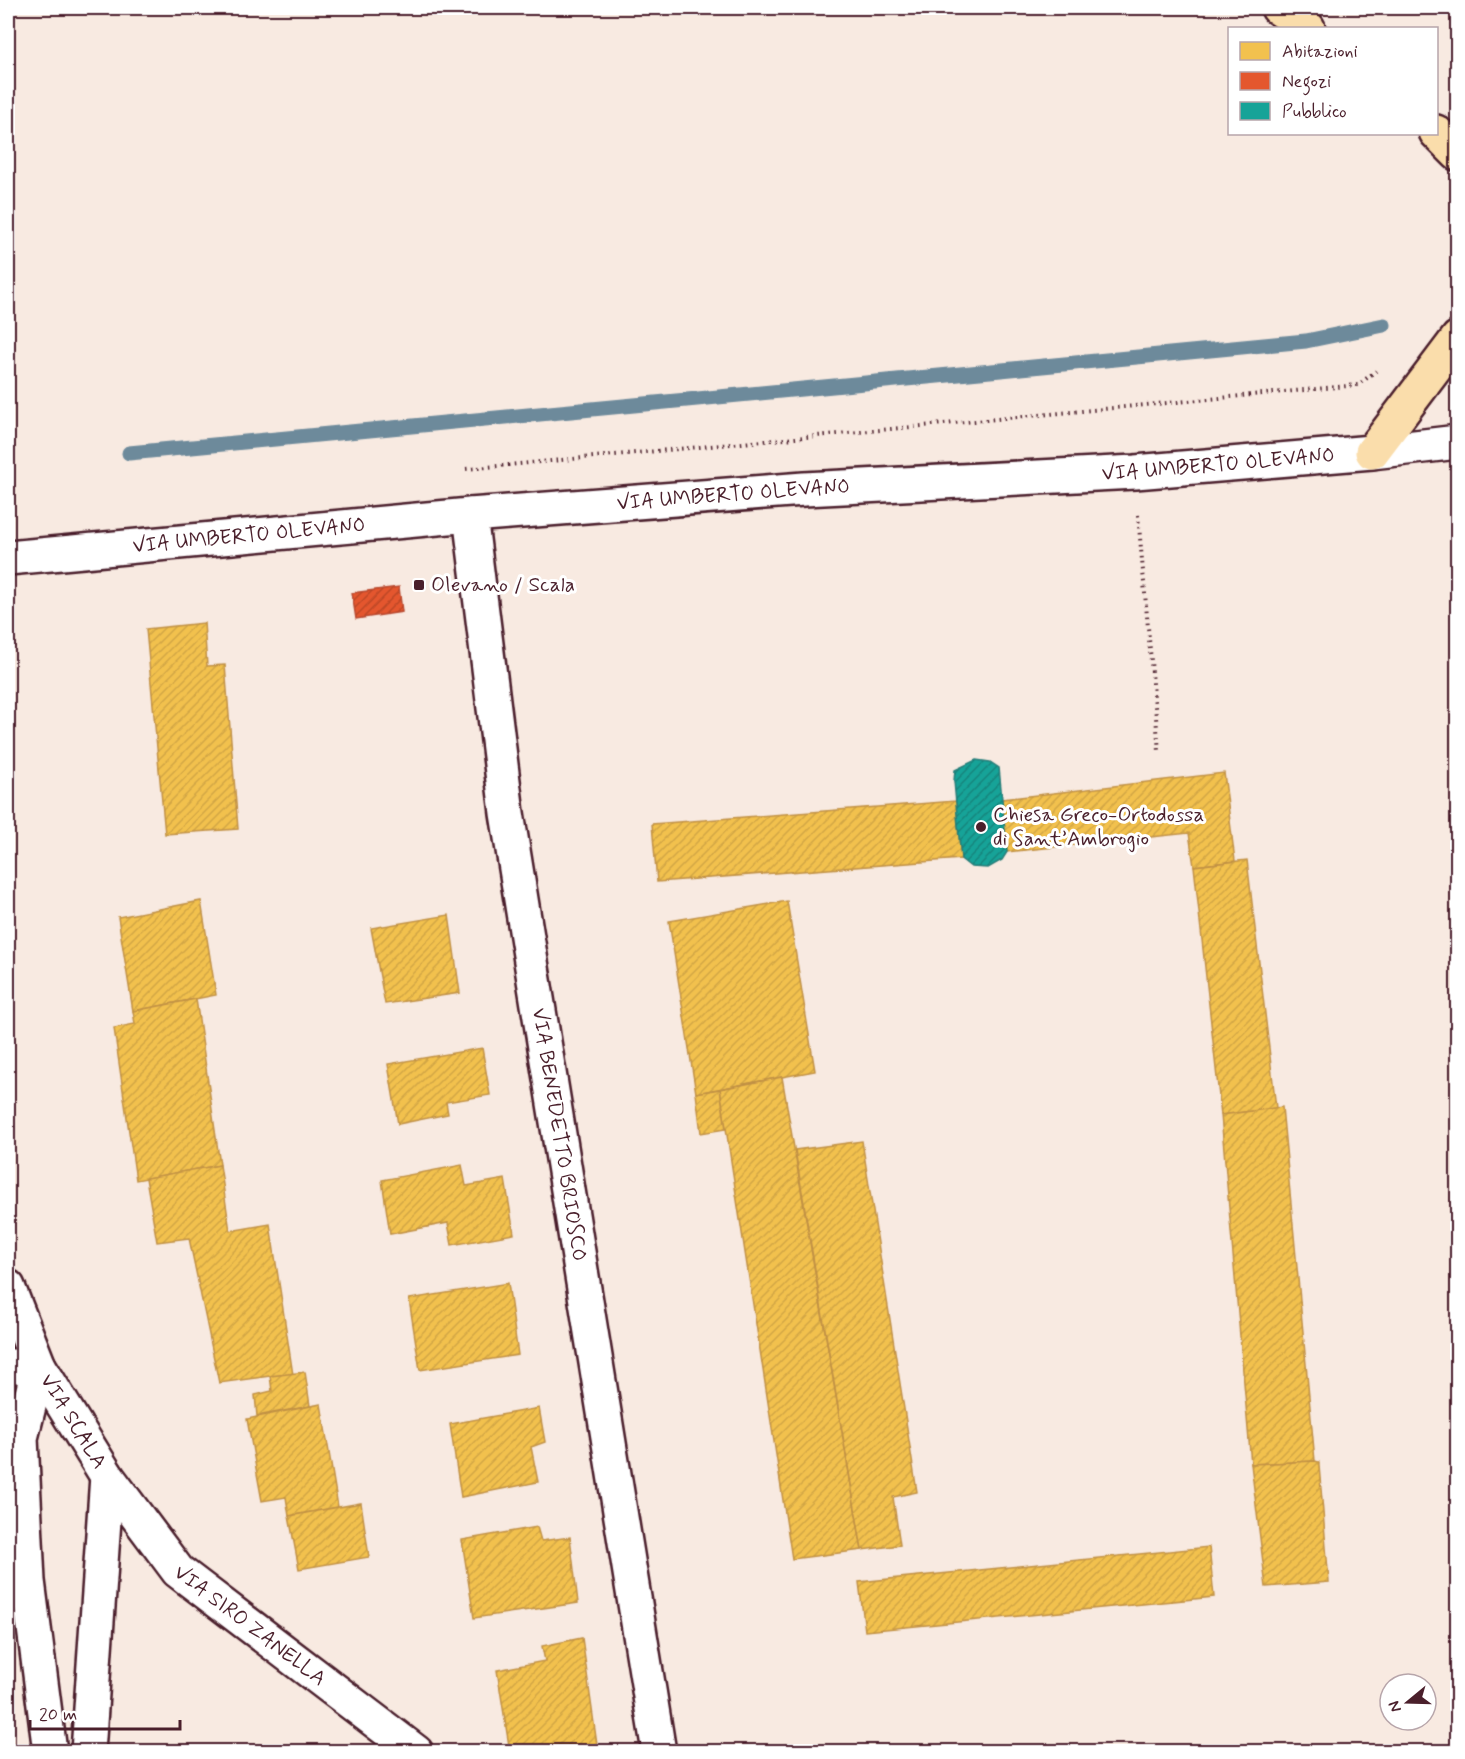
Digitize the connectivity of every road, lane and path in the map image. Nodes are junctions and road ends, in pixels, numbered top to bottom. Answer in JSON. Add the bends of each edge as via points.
{"nodes":[{"id":1,"x":1278,"y":8,"type":"edge"},
{"id":2,"x":1306,"y":27,"type":"edge"},
{"id":3,"x":1458,"y":338,"type":"edge"},
{"id":4,"x":1377,"y":370,"type":"dead end"},
{"id":5,"x":1458,"y":442,"type":"edge"},
{"id":6,"x":1372,"y":452,"type":"junction"},
{"id":7,"x":462,"y":469,"type":"dead end"},
{"id":8,"x":1135,"y":472,"type":"junction"},
{"id":9,"x":470,"y":515,"type":"junction"},
{"id":10,"x":8,"y":558,"type":"edge"},
{"id":11,"x":1159,"y":751,"type":"dead end"},
{"id":12,"x":8,"y":1287,"type":"edge"},
{"id":13,"x":23,"y":1366,"type":"edge"},
{"id":14,"x":107,"y":1476,"type":"junction"},
{"id":15,"x":50,"y":1752,"type":"edge"},
{"id":16,"x":88,"y":1752,"type":"edge"},
{"id":17,"x":416,"y":1752,"type":"edge"},
{"id":18,"x":659,"y":1752,"type":"edge"}],
"edges":[{"from":1,"to":2,"type":"highway"},
{"from":3,"to":6,"type":"highway"},
{"from":4,"to":7,"type":"path","via":[[1358,385]]},
{"from":5,"to":6,"type":"street","name":"VIA UMBERTO OLEVANO"},
{"from":6,"to":8,"type":"street","name":"VIA UMBERTO OLEVANO"},
{"from":8,"to":9,"type":"street","name":"VIA UMBERTO OLEVANO","via":[[804,489]]},
{"from":8,"to":11,"type":"path"},
{"from":9,"to":10,"type":"street","name":"VIA UMBERTO OLEVANO"},
{"from":9,"to":18,"type":"street","name":"VIA BENEDETTO BRIOSCO","via":[[507,813]]},
{"from":12,"to":13,"type":"street","name":"VIA SCALA"},
{"from":13,"to":14,"type":"street","name":"VIA SCALA"},
{"from":13,"to":15,"type":"street","via":[[21,1438],[28,1581]]},
{"from":14,"to":16,"type":"street"},
{"from":14,"to":17,"type":"street","name":"VIA SIRO ZANELLA","via":[[178,1571]]}]}
